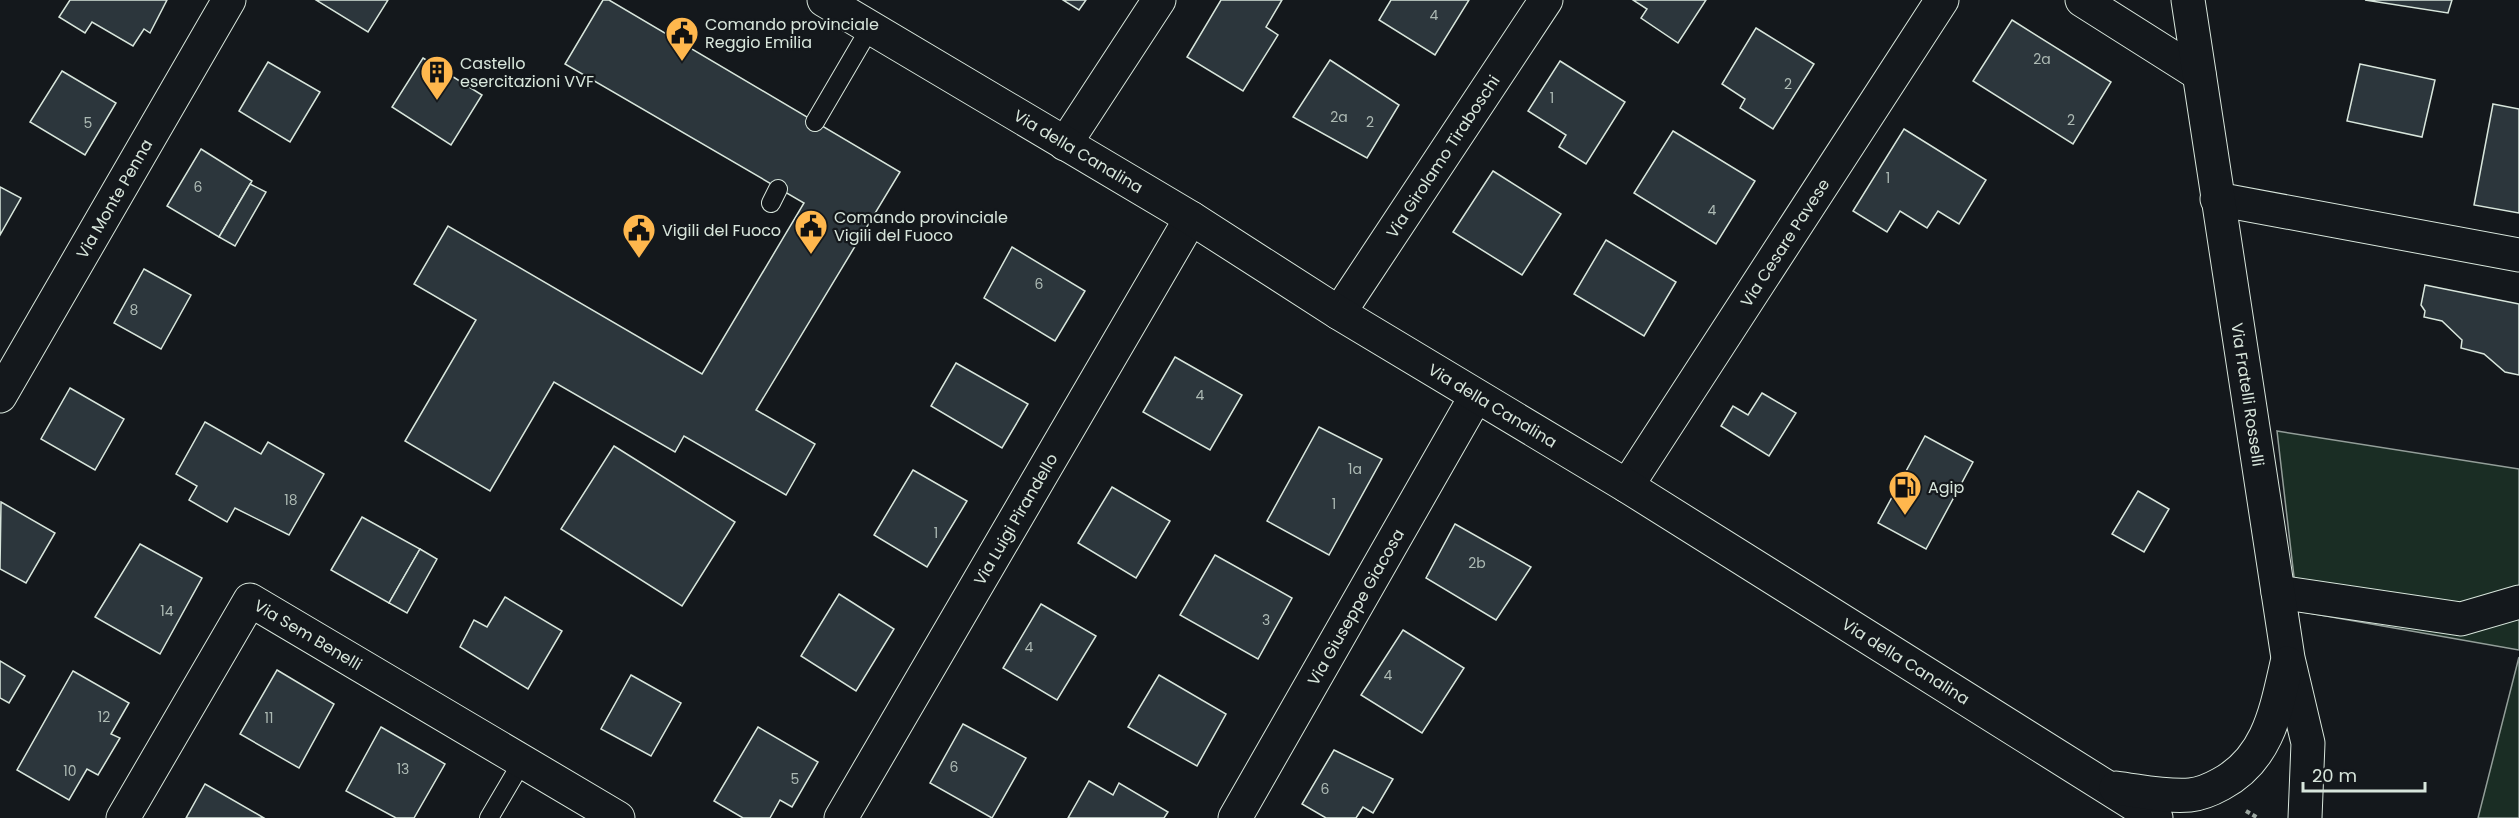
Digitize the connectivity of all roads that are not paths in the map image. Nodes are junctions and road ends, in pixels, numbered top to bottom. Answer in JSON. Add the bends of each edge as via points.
{"nodes":[{"id":1,"x":229,"y":0,"type":"edge"},
{"id":2,"x":824,"y":0,"type":"edge"},
{"id":3,"x":1159,"y":0,"type":"edge"},
{"id":4,"x":1546,"y":0,"type":"edge"},
{"id":5,"x":1942,"y":0,"type":"edge"},
{"id":6,"x":2082,"y":0,"type":"edge"},
{"id":7,"x":2188,"y":0,"type":"edge"},
{"id":8,"x":870,"y":28,"type":"junction"},
{"id":9,"x":2199,"y":74,"type":"junction"},
{"id":10,"x":815,"y":122,"type":"dead end"},
{"id":11,"x":1065,"y":144,"type":"junction"},
{"id":12,"x":2217,"y":199,"type":"junction"},
{"id":13,"x":1191,"y":218,"type":"junction"},
{"id":14,"x":2519,"y":255,"type":"edge"},
{"id":15,"x":1339,"y":313,"type":"junction"},
{"id":16,"x":0,"y":396,"type":"edge"},
{"id":17,"x":1476,"y":396,"type":"junction"},
{"id":18,"x":1627,"y":486,"type":"junction"},
{"id":19,"x":2278,"y":592,"type":"junction"},
{"id":20,"x":2519,"y":602,"type":"edge"},
{"id":21,"x":2288,"y":658,"type":"junction"},
{"id":22,"x":522,"y":762,"type":"junction"},
{"id":23,"x":2107,"y":787,"type":"junction"},
{"id":24,"x":123,"y":818,"type":"edge"},
{"id":25,"x":489,"y":818,"type":"edge"},
{"id":26,"x":618,"y":818,"type":"edge"},
{"id":27,"x":841,"y":818,"type":"edge"},
{"id":28,"x":1234,"y":818,"type":"edge"},
{"id":29,"x":2156,"y":818,"type":"edge"},
{"id":30,"x":2306,"y":818,"type":"edge"}],
"edges":[{"from":1,"to":16,"type":"street","name":"Via Monte Penna"},
{"from":2,"to":8,"type":"street","name":"Via della Canalina"},
{"from":3,"to":11,"type":"street"},
{"from":4,"to":15,"type":"street","name":"Via Girolamo Tiraboschi"},
{"from":5,"to":18,"type":"street","name":"Via Cesare Pavese"},
{"from":6,"to":9,"type":"street"},
{"from":7,"to":9,"type":"street","name":"Via Fratelli Rosselli"},
{"from":8,"to":10,"type":"lane"},
{"from":8,"to":11,"type":"street","name":"Via della Canalina"},
{"from":9,"to":12,"type":"street","name":"Via Fratelli Rosselli"},
{"from":11,"to":13,"type":"street","name":"Via della Canalina"},
{"from":12,"to":14,"type":"street"},
{"from":12,"to":19,"type":"street","name":"Via Fratelli Rosselli"},
{"from":13,"to":15,"type":"street","name":"Via della Canalina"},
{"from":13,"to":27,"type":"street","name":"Via Luigi Pirandello"},
{"from":15,"to":17,"type":"street","name":"Via della Canalina"},
{"from":17,"to":18,"type":"street","name":"Via della Canalina"},
{"from":17,"to":28,"type":"street","name":"Via Giuseppe Giacosa"},
{"from":18,"to":23,"type":"street","name":"Via della Canalina"},
{"from":19,"to":20,"type":"street","via":[[2462,619]]},
{"from":19,"to":21,"type":"street","name":"Via Fratelli Rosselli"},
{"from":21,"to":23,"type":"street","name":"Via Fratelli Rosselli","via":[[2266,737],[2253,759],[2228,781],[2192,795]]},
{"from":21,"to":30,"type":"street","name":"Via Fratelli Rosselli","via":[[2308,743]]},
{"from":22,"to":24,"type":"street","name":"Via Sem Benelli","via":[[249,600]]},
{"from":22,"to":25,"type":"lane"},
{"from":22,"to":26,"type":"street","name":"Via Sem Benelli"},
{"from":23,"to":29,"type":"street","name":"Via della Canalina"}]}
